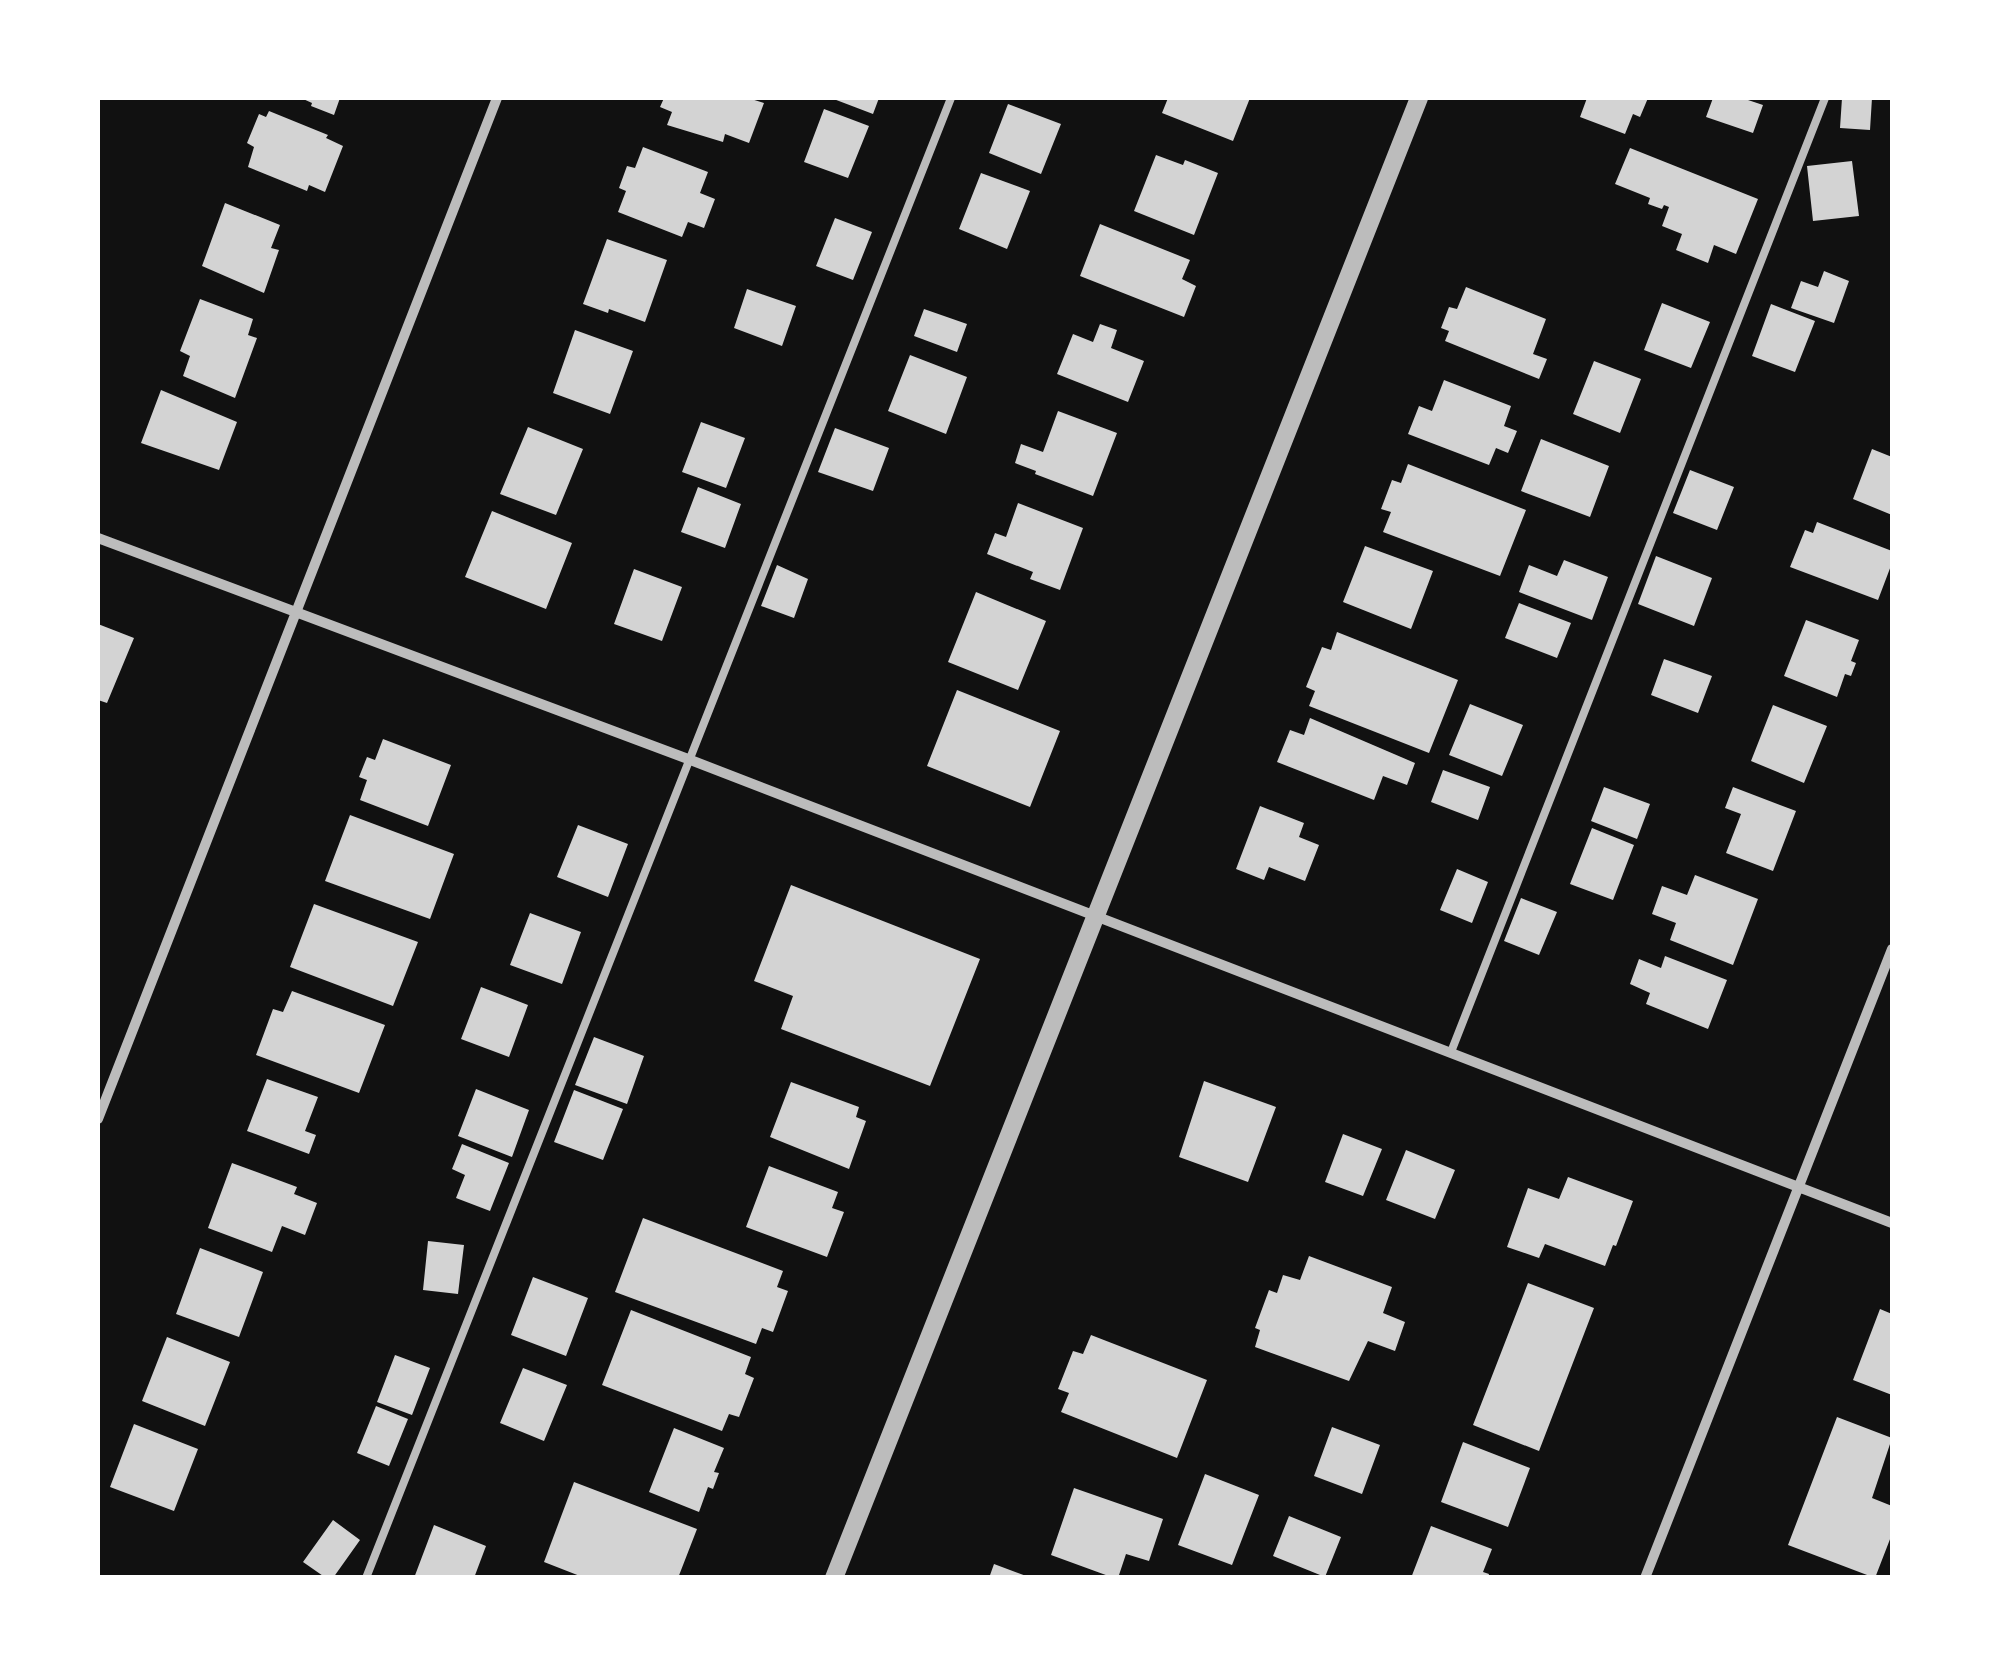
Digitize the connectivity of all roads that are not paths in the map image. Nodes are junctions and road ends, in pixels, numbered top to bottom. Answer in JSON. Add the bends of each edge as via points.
{"nodes":[{"id":1,"x":497,"y":98,"type":"edge"},
{"id":2,"x":951,"y":98,"type":"edge"},
{"id":3,"x":1419,"y":98,"type":"edge"},
{"id":4,"x":1825,"y":98,"type":"edge"},
{"id":5,"x":98,"y":538,"type":"edge"},
{"id":6,"x":295,"y":614,"type":"junction"},
{"id":7,"x":688,"y":759,"type":"junction"},
{"id":8,"x":1094,"y":916,"type":"junction"},
{"id":9,"x":1892,"y":949,"type":"edge"},
{"id":10,"x":1450,"y":1052,"type":"junction"},
{"id":11,"x":98,"y":1119,"type":"edge"},
{"id":12,"x":1799,"y":1187,"type":"junction"},
{"id":13,"x":1892,"y":1223,"type":"edge"},
{"id":14,"x":366,"y":1578,"type":"edge"},
{"id":15,"x":834,"y":1578,"type":"edge"},
{"id":16,"x":1645,"y":1578,"type":"edge"}],
"edges":[{"from":1,"to":6,"type":"street"},
{"from":2,"to":7,"type":"lane"},
{"from":3,"to":8,"type":"street"},
{"from":4,"to":10,"type":"lane"},
{"from":5,"to":6,"type":"street"},
{"from":6,"to":7,"type":"street"},
{"from":6,"to":11,"type":"street"},
{"from":7,"to":8,"type":"street"},
{"from":7,"to":14,"type":"lane"},
{"from":8,"to":10,"type":"street"},
{"from":8,"to":15,"type":"street"},
{"from":9,"to":12,"type":"street"},
{"from":10,"to":12,"type":"street"},
{"from":12,"to":13,"type":"street"},
{"from":12,"to":16,"type":"street"}]}
